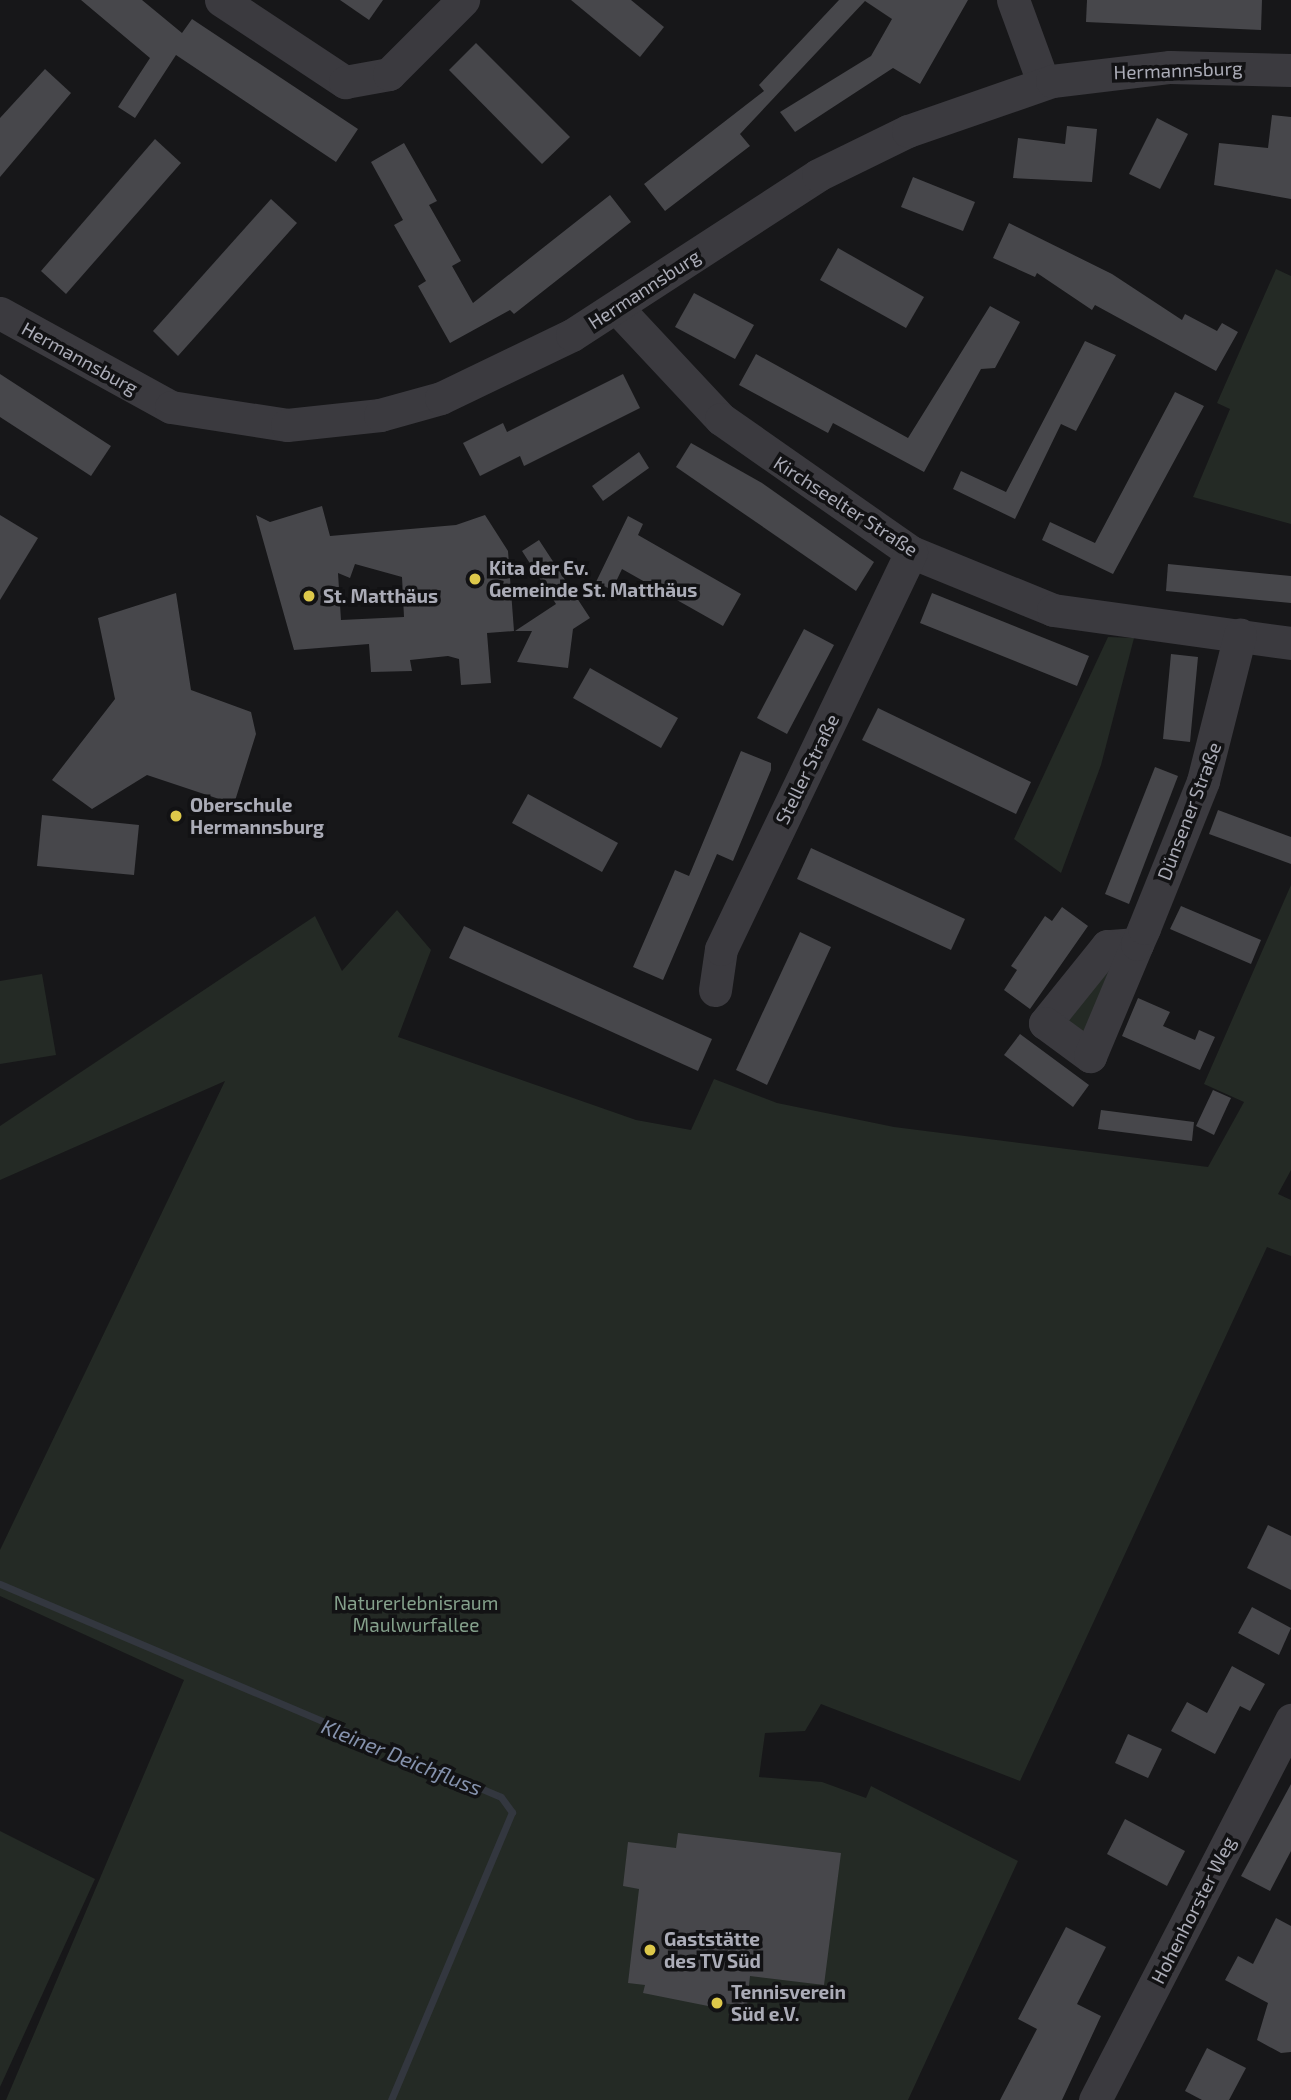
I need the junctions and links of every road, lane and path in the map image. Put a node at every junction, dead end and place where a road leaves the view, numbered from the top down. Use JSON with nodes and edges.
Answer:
{"nodes":[{"id":1,"x":221,"y":0,"type":"edge"},
{"id":2,"x":463,"y":0,"type":"edge"},
{"id":3,"x":1013,"y":0,"type":"edge"},
{"id":4,"x":1291,"y":69,"type":"edge"},
{"id":5,"x":1043,"y":82,"type":"junction"},
{"id":6,"x":617,"y":308,"type":"junction"},
{"id":7,"x":0,"y":313,"type":"edge"},
{"id":8,"x":911,"y":552,"type":"junction"},
{"id":9,"x":1240,"y":635,"type":"junction"},
{"id":10,"x":1291,"y":643,"type":"edge"},
{"id":11,"x":1137,"y":944,"type":"dead end"},
{"id":12,"x":715,"y":990,"type":"dead end"},
{"id":13,"x":1291,"y":1720,"type":"edge"},
{"id":14,"x":1095,"y":2100,"type":"edge"}],
"edges":[{"from":1,"to":2,"type":"street"},
{"from":3,"to":5,"type":"street"},
{"from":4,"to":5,"type":"street","name":"Hermannsburg"},
{"from":5,"to":6,"type":"street","name":"Hermannsburg"},
{"from":6,"to":7,"type":"street","name":"Hermannsburg"},
{"from":6,"to":8,"type":"street","name":"Kirchseelter Straße"},
{"from":8,"to":9,"type":"street","name":"Kirchseelter Straße"},
{"from":8,"to":12,"type":"street","name":"Steller Straße"},
{"from":9,"to":10,"type":"street","name":"Kirchseelter Straße"},
{"from":9,"to":11,"type":"street","name":"Dünsener Straße"},
{"from":13,"to":14,"type":"street","name":"Hohenhorster Weg"}]}
